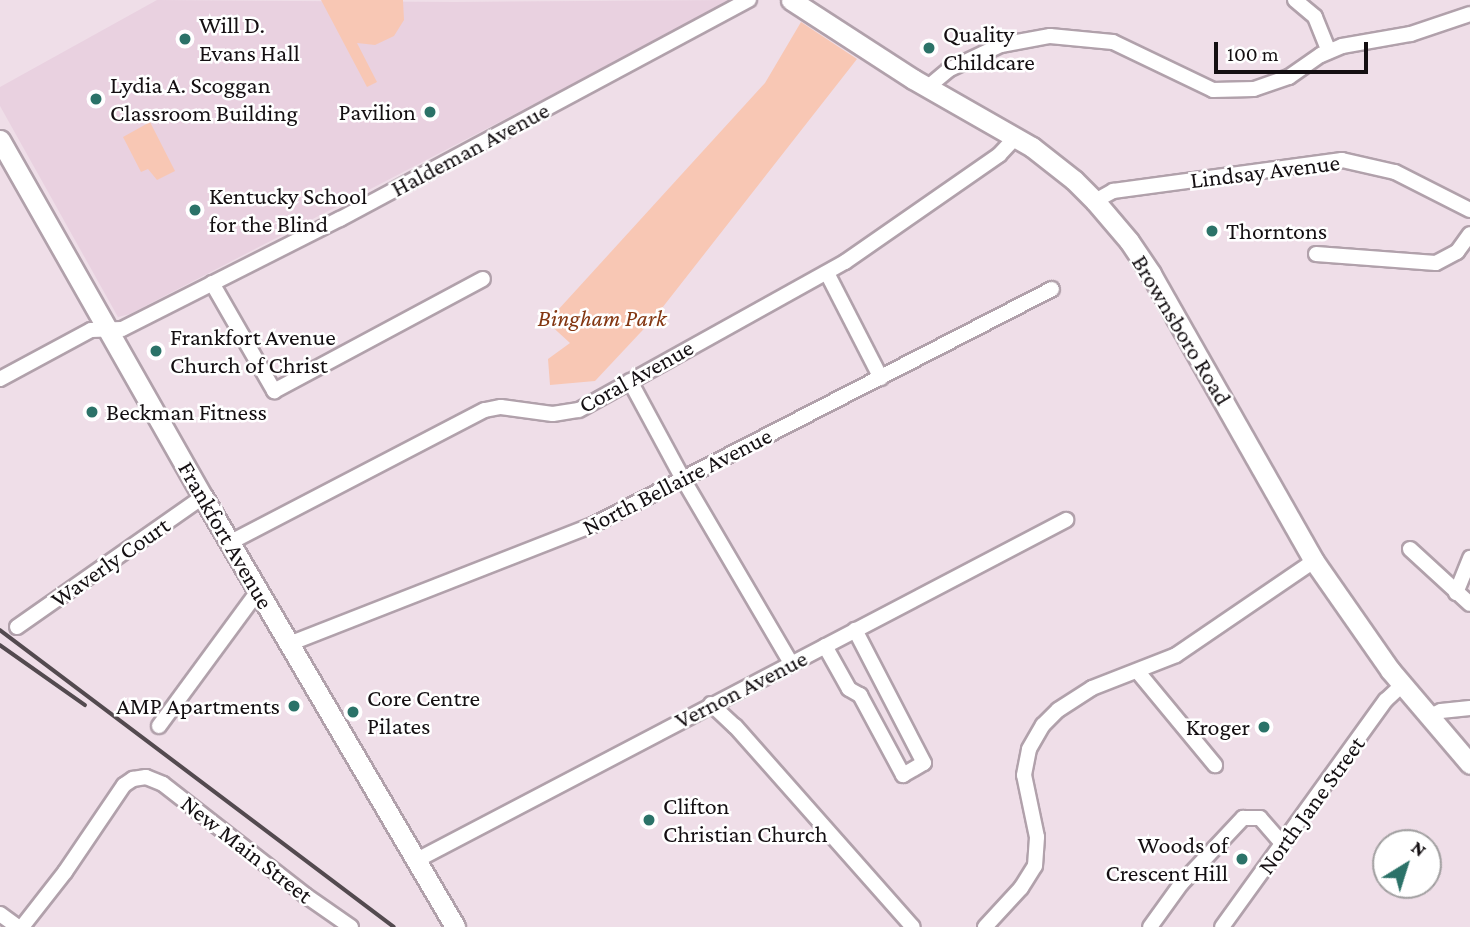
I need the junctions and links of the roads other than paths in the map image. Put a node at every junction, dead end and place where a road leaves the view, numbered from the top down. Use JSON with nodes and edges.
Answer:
{"nodes":[{"id":1,"x":749,"y":0,"type":"edge"},
{"id":2,"x":791,"y":0,"type":"edge"},
{"id":3,"x":1295,"y":0,"type":"edge"},
{"id":4,"x":1470,"y":14,"type":"edge"},
{"id":5,"x":1329,"y":51,"type":"junction"},
{"id":6,"x":928,"y":87,"type":"junction"},
{"id":7,"x":1016,"y":137,"type":"junction"},
{"id":8,"x":0,"y":140,"type":"edge"},
{"id":9,"x":1095,"y":201,"type":"junction"},
{"id":10,"x":1470,"y":210,"type":"edge"},
{"id":11,"x":1470,"y":234,"type":"edge"},
{"id":12,"x":1316,"y":254,"type":"dead end"},
{"id":13,"x":827,"y":273,"type":"junction"},
{"id":14,"x":483,"y":279,"type":"dead end"},
{"id":15,"x":212,"y":283,"type":"junction"},
{"id":16,"x":1052,"y":289,"type":"dead end"},
{"id":17,"x":107,"y":330,"type":"junction"},
{"id":18,"x":881,"y":377,"type":"junction"},
{"id":19,"x":0,"y":379,"type":"edge"},
{"id":20,"x":630,"y":381,"type":"junction"},
{"id":21,"x":683,"y":479,"type":"junction"},
{"id":22,"x":203,"y":497,"type":"junction"},
{"id":23,"x":1066,"y":520,"type":"dead end"},
{"id":24,"x":229,"y":543,"type":"junction"},
{"id":25,"x":1410,"y":549,"type":"dead end"},
{"id":26,"x":1470,"y":558,"type":"edge"},
{"id":27,"x":1314,"y":561,"type":"junction"},
{"id":28,"x":258,"y":591,"type":"junction"},
{"id":29,"x":1456,"y":593,"type":"junction"},
{"id":30,"x":1470,"y":604,"type":"edge"},
{"id":31,"x":17,"y":627,"type":"dead end"},
{"id":32,"x":855,"y":630,"type":"junction"},
{"id":33,"x":289,"y":644,"type":"junction"},
{"id":34,"x":825,"y":646,"type":"junction"},
{"id":35,"x":791,"y":663,"type":"junction"},
{"id":36,"x":1138,"y":672,"type":"junction"},
{"id":37,"x":1402,"y":685,"type":"junction"},
{"id":38,"x":711,"y":704,"type":"junction"},
{"id":39,"x":1470,"y":708,"type":"edge"},
{"id":40,"x":1428,"y":717,"type":"junction"},
{"id":41,"x":159,"y":726,"type":"dead end"},
{"id":42,"x":1470,"y":764,"type":"edge"},
{"id":43,"x":1215,"y":765,"type":"dead end"},
{"id":44,"x":1283,"y":844,"type":"junction"},
{"id":45,"x":417,"y":860,"type":"junction"},
{"id":46,"x":0,"y":914,"type":"edge"},
{"id":47,"x":20,"y":927,"type":"edge"},
{"id":48,"x":351,"y":927,"type":"edge"},
{"id":49,"x":455,"y":927,"type":"edge"},
{"id":50,"x":914,"y":927,"type":"edge"},
{"id":51,"x":985,"y":927,"type":"edge"},
{"id":52,"x":1150,"y":927,"type":"edge"},
{"id":53,"x":1222,"y":927,"type":"edge"}],
"edges":[{"from":1,"to":15,"type":"street","name":"Haldeman Avenue"},
{"from":2,"to":6,"type":"main road","name":"Brownsboro Road"},
{"from":3,"to":5,"type":"street"},
{"from":4,"to":5,"type":"street"},
{"from":5,"to":6,"type":"street"},
{"from":6,"to":7,"type":"main road","name":"Brownsboro Road"},
{"from":7,"to":9,"type":"main road","name":"Brownsboro Road"},
{"from":7,"to":13,"type":"street","name":"Coral Avenue"},
{"from":8,"to":17,"type":"main road","name":"Frankfort Avenue"},
{"from":9,"to":10,"type":"street","name":"Lindsay Avenue"},
{"from":9,"to":27,"type":"main road","name":"Brownsboro Road"},
{"from":11,"to":12,"type":"street"},
{"from":13,"to":18,"type":"street"},
{"from":13,"to":20,"type":"street","name":"Coral Avenue"},
{"from":14,"to":15,"type":"street"},
{"from":15,"to":17,"type":"street","name":"Haldeman Avenue"},
{"from":16,"to":18,"type":"street","name":"North Bellaire Avenue"},
{"from":17,"to":19,"type":"street","name":"Haldeman Avenue"},
{"from":17,"to":22,"type":"main road","name":"Frankfort Avenue"},
{"from":18,"to":21,"type":"street","name":"North Bellaire Avenue"},
{"from":20,"to":21,"type":"street"},
{"from":20,"to":24,"type":"street","name":"Coral Avenue"},
{"from":21,"to":33,"type":"street","name":"North Bellaire Avenue"},
{"from":21,"to":35,"type":"street"},
{"from":22,"to":24,"type":"main road","name":"Frankfort Avenue"},
{"from":22,"to":31,"type":"street","name":"Waverly Court"},
{"from":23,"to":32,"type":"street","name":"Vernon Avenue"},
{"from":24,"to":28,"type":"main road","name":"Frankfort Avenue"},
{"from":25,"to":29,"type":"street"},
{"from":26,"to":29,"type":"street"},
{"from":27,"to":36,"type":"street"},
{"from":27,"to":37,"type":"main road","name":"Brownsboro Road"},
{"from":28,"to":33,"type":"main road","name":"Frankfort Avenue"},
{"from":28,"to":41,"type":"street"},
{"from":29,"to":30,"type":"street"},
{"from":32,"to":34,"type":"street","name":"Vernon Avenue"},
{"from":32,"to":34,"type":"street"},
{"from":33,"to":45,"type":"main road","name":"Frankfort Avenue"},
{"from":34,"to":35,"type":"street","name":"Vernon Avenue"},
{"from":35,"to":38,"type":"street","name":"Vernon Avenue"},
{"from":36,"to":43,"type":"street"},
{"from":36,"to":51,"type":"street"},
{"from":37,"to":40,"type":"main road","name":"Brownsboro Road"},
{"from":37,"to":44,"type":"street","name":"North Jane Street"},
{"from":38,"to":45,"type":"street","name":"Vernon Avenue"},
{"from":38,"to":50,"type":"street"},
{"from":39,"to":40,"type":"street"},
{"from":40,"to":42,"type":"main road","name":"Brownsboro Road"},
{"from":44,"to":52,"type":"street"},
{"from":44,"to":53,"type":"street","name":"North Jane Street"},
{"from":45,"to":49,"type":"main road","name":"Frankfort Avenue"},
{"from":46,"to":47,"type":"street"},
{"from":47,"to":48,"type":"street","name":"New Main Street"}]}
